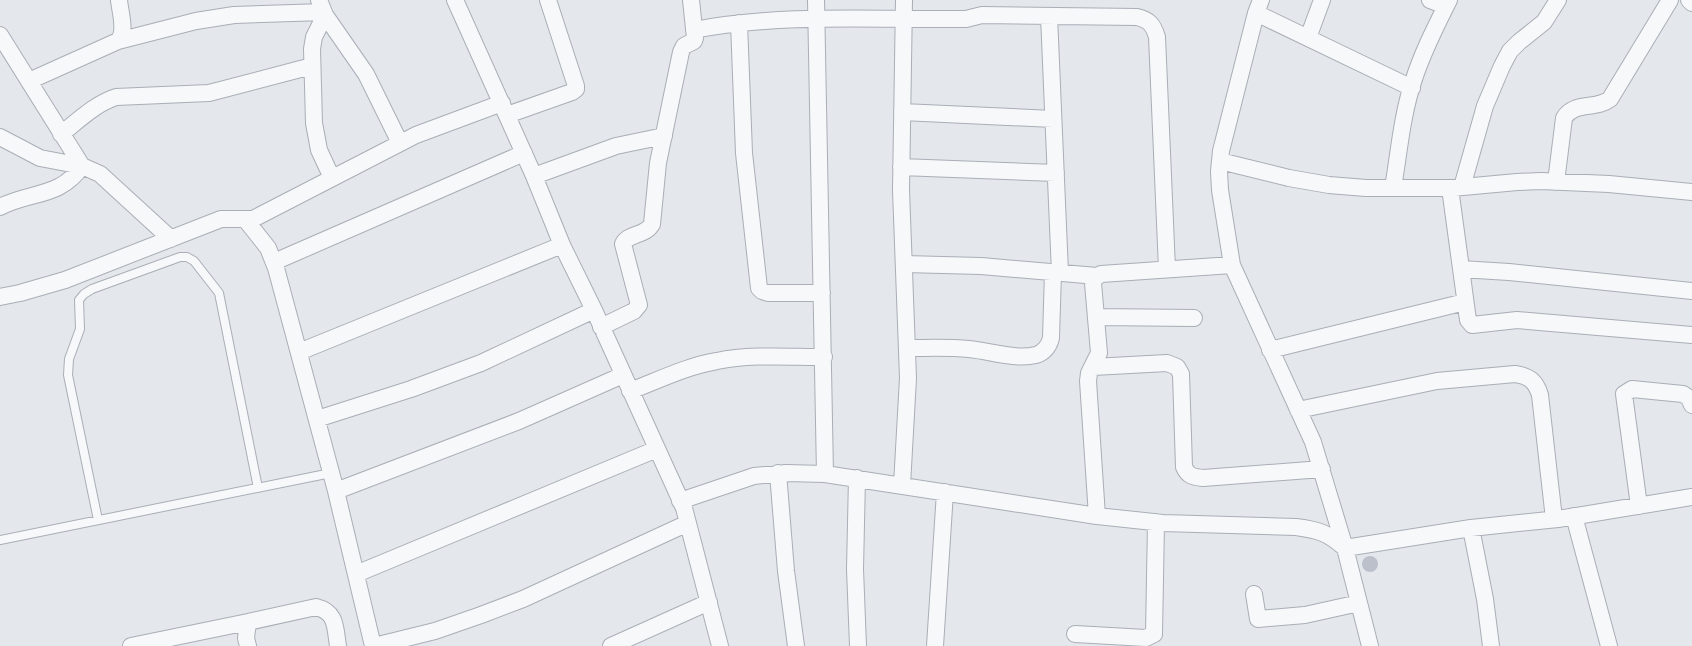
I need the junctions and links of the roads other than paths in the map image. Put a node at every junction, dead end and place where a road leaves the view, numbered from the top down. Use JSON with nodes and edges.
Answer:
{"nodes":[{"id":1,"x":118,"y":0,"type":"edge"},
{"id":2,"x":455,"y":0,"type":"edge"},
{"id":3,"x":548,"y":0,"type":"edge"},
{"id":4,"x":691,"y":0,"type":"edge"},
{"id":5,"x":816,"y":0,"type":"edge"},
{"id":6,"x":904,"y":0,"type":"edge"},
{"id":7,"x":1322,"y":0,"type":"edge"},
{"id":8,"x":1430,"y":0,"type":"edge"},
{"id":9,"x":1558,"y":0,"type":"edge"},
{"id":10,"x":1670,"y":0,"type":"edge"},
{"id":11,"x":1689,"y":0,"type":"edge"},
{"id":12,"x":1692,"y":2,"type":"edge"},
{"id":13,"x":1447,"y":3,"type":"edge"},
{"id":14,"x":1258,"y":6,"type":"edge"},
{"id":15,"x":322,"y":9,"type":"edge"},
{"id":16,"x":1049,"y":16,"type":"junction"},
{"id":17,"x":816,"y":18,"type":"junction"},
{"id":18,"x":904,"y":20,"type":"junction"},
{"id":19,"x":739,"y":23,"type":"junction"},
{"id":20,"x":694,"y":30,"type":"junction"},
{"id":21,"x":1308,"y":38,"type":"junction"},
{"id":22,"x":1,"y":40,"type":"edge"},
{"id":23,"x":118,"y":42,"type":"junction"},
{"id":24,"x":312,"y":66,"type":"junction"},
{"id":25,"x":29,"y":81,"type":"junction"},
{"id":26,"x":1412,"y":88,"type":"junction"},
{"id":27,"x":505,"y":109,"type":"junction"},
{"id":28,"x":902,"y":112,"type":"junction"},
{"id":29,"x":1053,"y":119,"type":"junction"},
{"id":30,"x":61,"y":134,"type":"junction"},
{"id":31,"x":0,"y":136,"type":"edge"},
{"id":32,"x":664,"y":136,"type":"junction"},
{"id":33,"x":400,"y":143,"type":"junction"},
{"id":34,"x":524,"y":153,"type":"junction"},
{"id":35,"x":1220,"y":161,"type":"junction"},
{"id":36,"x":82,"y":166,"type":"junction"},
{"id":37,"x":901,"y":167,"type":"junction"},
{"id":38,"x":1056,"y":173,"type":"junction"},
{"id":39,"x":534,"y":176,"type":"junction"},
{"id":40,"x":332,"y":178,"type":"junction"},
{"id":41,"x":1556,"y":182,"type":"junction"},
{"id":42,"x":1393,"y":188,"type":"junction"},
{"id":43,"x":1456,"y":188,"type":"junction"},
{"id":44,"x":1692,"y":192,"type":"edge"},
{"id":45,"x":0,"y":207,"type":"edge"},
{"id":46,"x":245,"y":219,"type":"junction"},
{"id":47,"x":171,"y":239,"type":"junction"},
{"id":48,"x":562,"y":245,"type":"junction"},
{"id":49,"x":274,"y":262,"type":"junction"},
{"id":50,"x":904,"y":264,"type":"junction"},
{"id":51,"x":1232,"y":265,"type":"junction"},
{"id":52,"x":1167,"y":269,"type":"junction"},
{"id":53,"x":1461,"y":269,"type":"junction"},
{"id":54,"x":1057,"y":273,"type":"junction"},
{"id":55,"x":1097,"y":276,"type":"junction"},
{"id":56,"x":1692,"y":291,"type":"edge"},
{"id":57,"x":822,"y":293,"type":"junction"},
{"id":58,"x":0,"y":297,"type":"edge"},
{"id":59,"x":1465,"y":302,"type":"junction"},
{"id":60,"x":594,"y":310,"type":"junction"},
{"id":61,"x":1096,"y":317,"type":"junction"},
{"id":62,"x":1194,"y":318,"type":"dead end"},
{"id":63,"x":601,"y":327,"type":"junction"},
{"id":64,"x":1692,"y":335,"type":"edge"},
{"id":65,"x":908,"y":348,"type":"junction"},
{"id":66,"x":1270,"y":350,"type":"junction"},
{"id":67,"x":299,"y":352,"type":"junction"},
{"id":68,"x":824,"y":357,"type":"junction"},
{"id":69,"x":1093,"y":367,"type":"junction"},
{"id":70,"x":623,"y":375,"type":"junction"},
{"id":71,"x":630,"y":391,"type":"junction"},
{"id":72,"x":1692,"y":405,"type":"edge"},
{"id":73,"x":1298,"y":410,"type":"junction"},
{"id":74,"x":317,"y":419,"type":"junction"},
{"id":75,"x":657,"y":449,"type":"junction"},
{"id":76,"x":1322,"y":470,"type":"junction"},
{"id":77,"x":331,"y":473,"type":"junction"},
{"id":78,"x":778,"y":473,"type":"junction"},
{"id":79,"x":825,"y":474,"type":"junction"},
{"id":80,"x":857,"y":478,"type":"junction"},
{"id":81,"x":902,"y":485,"type":"junction"},
{"id":82,"x":258,"y":488,"type":"junction"},
{"id":83,"x":336,"y":491,"type":"junction"},
{"id":84,"x":945,"y":492,"type":"junction"},
{"id":85,"x":1692,"y":497,"type":"edge"},
{"id":86,"x":680,"y":501,"type":"junction"},
{"id":87,"x":1639,"y":506,"type":"junction"},
{"id":88,"x":1097,"y":516,"type":"junction"},
{"id":89,"x":1574,"y":516,"type":"junction"},
{"id":90,"x":1554,"y":519,"type":"junction"},
{"id":91,"x":98,"y":520,"type":"junction"},
{"id":92,"x":1156,"y":522,"type":"junction"},
{"id":93,"x":688,"y":523,"type":"junction"},
{"id":94,"x":1471,"y":528,"type":"junction"},
{"id":95,"x":0,"y":540,"type":"edge"},
{"id":96,"x":1345,"y":548,"type":"junction"},
{"id":97,"x":356,"y":574,"type":"junction"},
{"id":98,"x":1254,"y":594,"type":"dead end"},
{"id":99,"x":709,"y":602,"type":"junction"},
{"id":100,"x":1359,"y":603,"type":"junction"},
{"id":101,"x":248,"y":622,"type":"junction"},
{"id":102,"x":1075,"y":634,"type":"dead end"},
{"id":103,"x":131,"y":646,"type":"edge"},
{"id":104,"x":248,"y":646,"type":"edge"},
{"id":105,"x":338,"y":646,"type":"edge"},
{"id":106,"x":374,"y":646,"type":"edge"},
{"id":107,"x":611,"y":646,"type":"edge"},
{"id":108,"x":720,"y":646,"type":"edge"},
{"id":109,"x":796,"y":646,"type":"edge"},
{"id":110,"x":858,"y":646,"type":"edge"},
{"id":111,"x":935,"y":646,"type":"edge"},
{"id":112,"x":1370,"y":646,"type":"edge"},
{"id":113,"x":1491,"y":646,"type":"edge"},
{"id":114,"x":1609,"y":646,"type":"edge"}],
"edges":[{"from":1,"to":23,"type":"street"},
{"from":2,"to":27,"type":"street"},
{"from":3,"to":27,"type":"street"},
{"from":4,"to":20,"type":"street"},
{"from":5,"to":17,"type":"street"},
{"from":6,"to":18,"type":"street"},
{"from":7,"to":21,"type":"street"},
{"from":8,"to":13,"type":"street"},
{"from":9,"to":43,"type":"street"},
{"from":10,"to":41,"type":"street"},
{"from":11,"to":12,"type":"street"},
{"from":13,"to":26,"type":"street"},
{"from":14,"to":21,"type":"street"},
{"from":14,"to":35,"type":"street"},
{"from":15,"to":23,"type":"street"},
{"from":15,"to":24,"type":"street"},
{"from":15,"to":33,"type":"street"},
{"from":16,"to":18,"type":"street"},
{"from":16,"to":29,"type":"street"},
{"from":16,"to":52,"type":"street"},
{"from":17,"to":18,"type":"street"},
{"from":17,"to":19,"type":"street"},
{"from":17,"to":57,"type":"street"},
{"from":18,"to":28,"type":"street"},
{"from":19,"to":20,"type":"street"},
{"from":19,"to":57,"type":"street"},
{"from":20,"to":32,"type":"street"},
{"from":21,"to":26,"type":"street"},
{"from":22,"to":25,"type":"street"},
{"from":23,"to":25,"type":"street"},
{"from":24,"to":30,"type":"street"},
{"from":24,"to":40,"type":"street"},
{"from":25,"to":30,"type":"street"},
{"from":26,"to":42,"type":"street"},
{"from":27,"to":33,"type":"street"},
{"from":27,"to":34,"type":"street"},
{"from":28,"to":29,"type":"street"},
{"from":28,"to":37,"type":"street"},
{"from":29,"to":38,"type":"street"},
{"from":30,"to":36,"type":"street"},
{"from":31,"to":36,"type":"street"},
{"from":32,"to":39,"type":"street"},
{"from":32,"to":63,"type":"street"},
{"from":33,"to":40,"type":"street"},
{"from":34,"to":39,"type":"street"},
{"from":34,"to":49,"type":"street"},
{"from":35,"to":42,"type":"street"},
{"from":35,"to":51,"type":"street"},
{"from":36,"to":45,"type":"street"},
{"from":36,"to":47,"type":"street"},
{"from":37,"to":38,"type":"street"},
{"from":37,"to":50,"type":"street"},
{"from":38,"to":54,"type":"street"},
{"from":39,"to":48,"type":"street"},
{"from":40,"to":46,"type":"street"},
{"from":41,"to":43,"type":"street"},
{"from":41,"to":44,"type":"street"},
{"from":42,"to":43,"type":"street"},
{"from":43,"to":53,"type":"street"},
{"from":46,"to":47,"type":"street"},
{"from":46,"to":49,"type":"street"},
{"from":47,"to":58,"type":"street"},
{"from":48,"to":60,"type":"street"},
{"from":48,"to":67,"type":"street"},
{"from":49,"to":67,"type":"street"},
{"from":50,"to":54,"type":"street"},
{"from":50,"to":65,"type":"street"},
{"from":51,"to":52,"type":"street"},
{"from":51,"to":66,"type":"street"},
{"from":52,"to":55,"type":"street"},
{"from":53,"to":56,"type":"street"},
{"from":53,"to":59,"type":"street"},
{"from":54,"to":55,"type":"street"},
{"from":54,"to":65,"type":"street"},
{"from":55,"to":61,"type":"street"},
{"from":57,"to":68,"type":"street"},
{"from":59,"to":64,"type":"street"},
{"from":59,"to":66,"type":"street"},
{"from":60,"to":63,"type":"street"},
{"from":60,"to":74,"type":"street"},
{"from":61,"to":62,"type":"street"},
{"from":61,"to":69,"type":"street"},
{"from":63,"to":70,"type":"street"},
{"from":65,"to":81,"type":"street"},
{"from":66,"to":73,"type":"street"},
{"from":67,"to":74,"type":"street"},
{"from":68,"to":71,"type":"street"},
{"from":68,"to":79,"type":"street"},
{"from":69,"to":76,"type":"street"},
{"from":69,"to":88,"type":"street"},
{"from":70,"to":71,"type":"street"},
{"from":70,"to":83,"type":"street"},
{"from":71,"to":75,"type":"street"},
{"from":72,"to":87,"type":"street"},
{"from":73,"to":76,"type":"street"},
{"from":73,"to":90,"type":"street"},
{"from":74,"to":77,"type":"street"},
{"from":75,"to":86,"type":"street"},
{"from":75,"to":97,"type":"street"},
{"from":76,"to":96,"type":"street"},
{"from":77,"to":82,"type":"lane"},
{"from":77,"to":83,"type":"street"},
{"from":78,"to":79,"type":"street"},
{"from":78,"to":86,"type":"street"},
{"from":78,"to":109,"type":"street"},
{"from":79,"to":80,"type":"street"},
{"from":80,"to":81,"type":"street"},
{"from":80,"to":110,"type":"street"},
{"from":81,"to":84,"type":"street"},
{"from":82,"to":91,"type":"lane"},
{"from":82,"to":91,"type":"lane"},
{"from":83,"to":97,"type":"street"},
{"from":84,"to":88,"type":"street"},
{"from":84,"to":111,"type":"street"},
{"from":85,"to":87,"type":"street"},
{"from":86,"to":93,"type":"street"},
{"from":87,"to":89,"type":"street"},
{"from":88,"to":92,"type":"street"},
{"from":89,"to":90,"type":"street"},
{"from":89,"to":114,"type":"street"},
{"from":90,"to":94,"type":"street"},
{"from":91,"to":95,"type":"lane"},
{"from":92,"to":96,"type":"street"},
{"from":92,"to":102,"type":"street"},
{"from":93,"to":99,"type":"street"},
{"from":93,"to":106,"type":"street"},
{"from":94,"to":96,"type":"street"},
{"from":94,"to":113,"type":"street"},
{"from":96,"to":100,"type":"street"},
{"from":97,"to":106,"type":"street"},
{"from":98,"to":100,"type":"street"},
{"from":99,"to":107,"type":"street"},
{"from":99,"to":108,"type":"street"},
{"from":100,"to":112,"type":"street"},
{"from":101,"to":103,"type":"street"},
{"from":101,"to":104,"type":"street"},
{"from":101,"to":105,"type":"street"}]}
